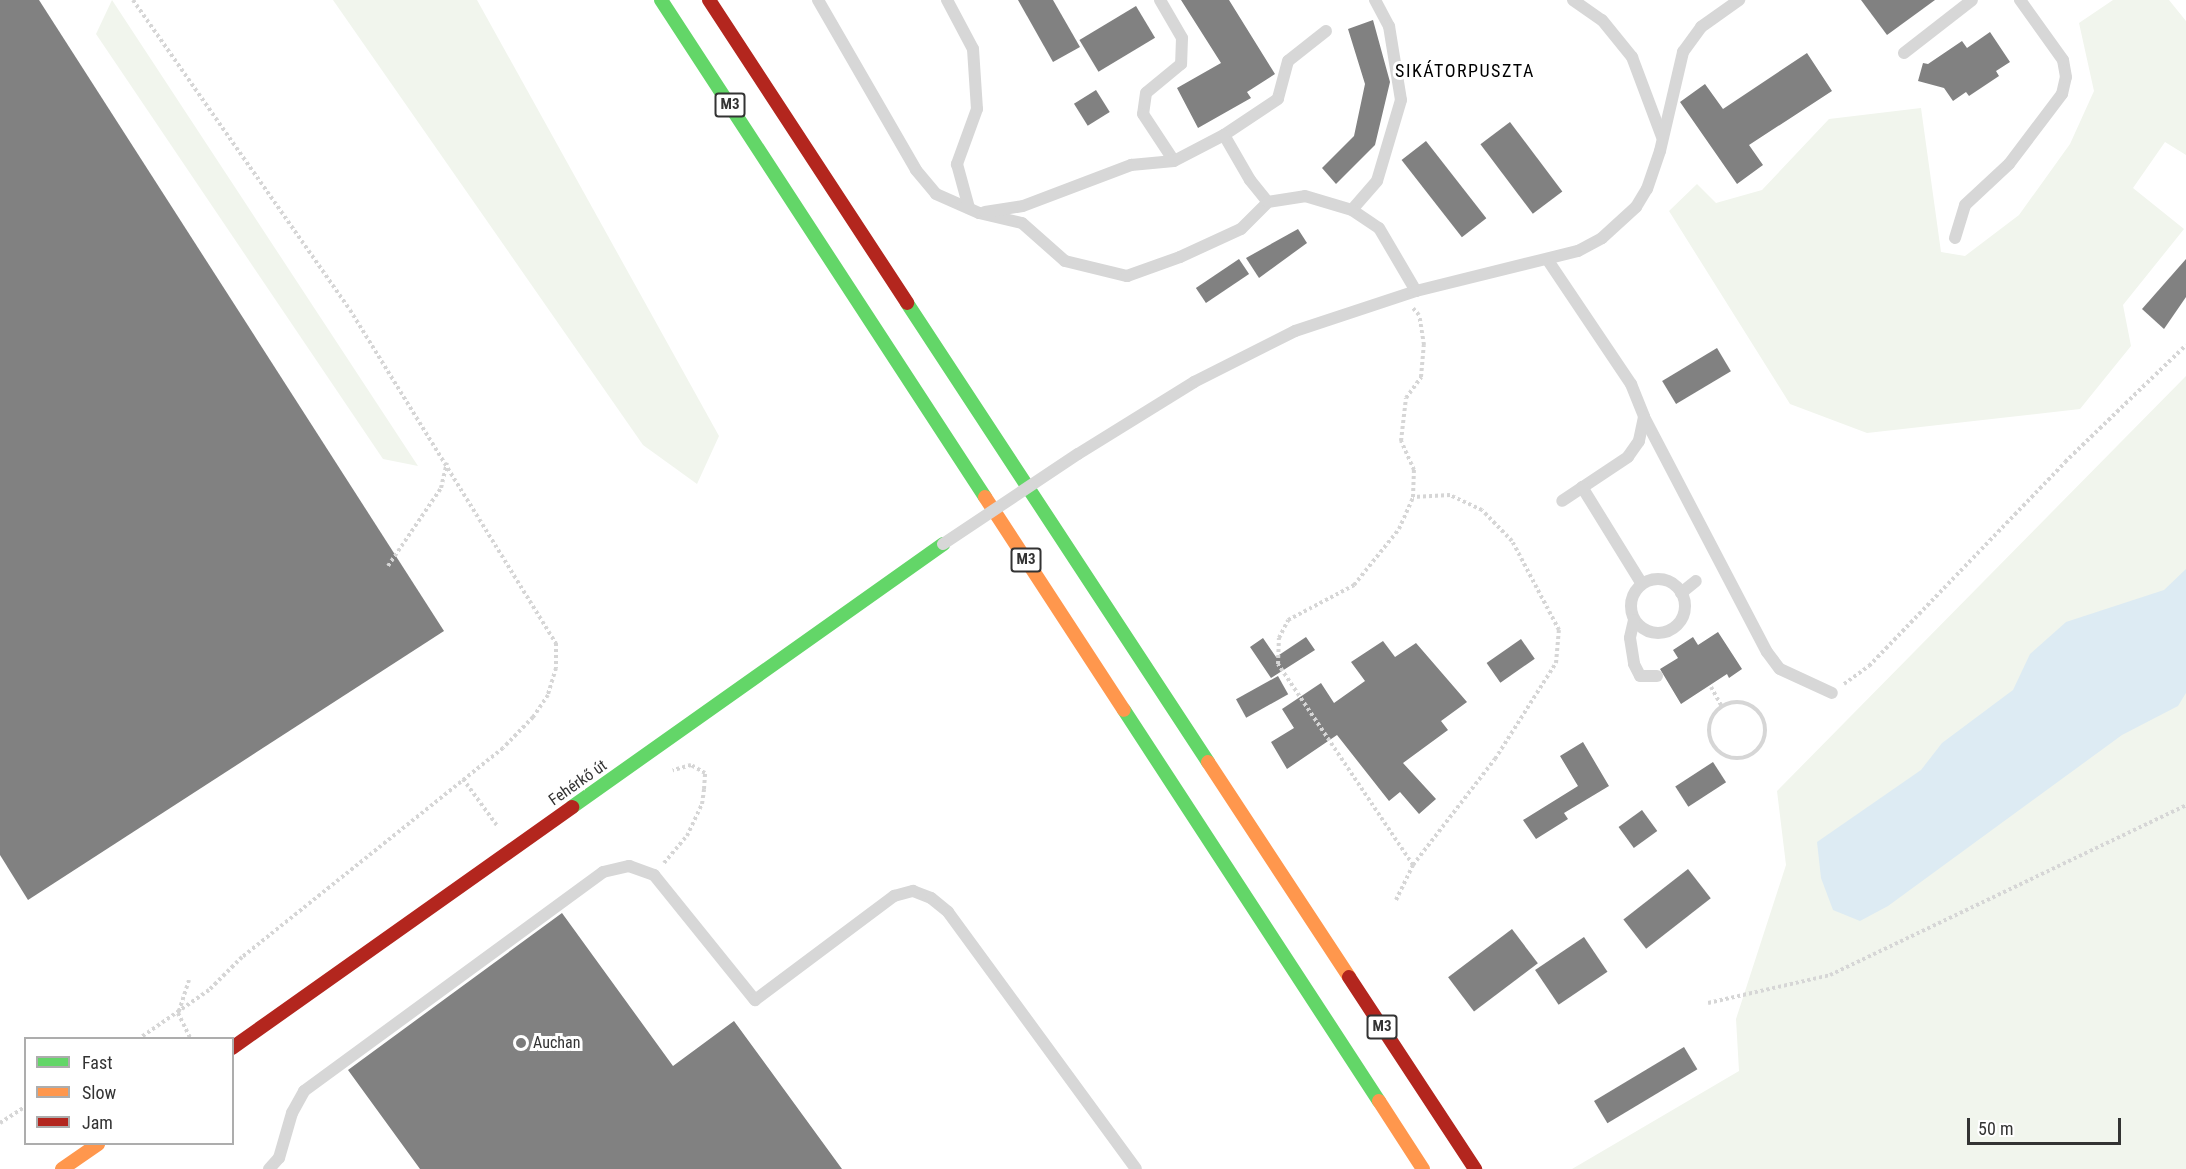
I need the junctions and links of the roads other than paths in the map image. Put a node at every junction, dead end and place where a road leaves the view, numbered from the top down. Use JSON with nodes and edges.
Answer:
{"nodes":[{"id":1,"x":661,"y":0,"type":"edge"},
{"id":2,"x":709,"y":0,"type":"edge"},
{"id":3,"x":818,"y":0,"type":"edge"},
{"id":4,"x":947,"y":0,"type":"edge"},
{"id":5,"x":1160,"y":0,"type":"edge"},
{"id":6,"x":1375,"y":0,"type":"edge"},
{"id":7,"x":1573,"y":0,"type":"edge"},
{"id":8,"x":1739,"y":0,"type":"edge"},
{"id":9,"x":1972,"y":0,"type":"edge"},
{"id":10,"x":2020,"y":0,"type":"edge"},
{"id":11,"x":1326,"y":31,"type":"dead end"},
{"id":12,"x":1904,"y":53,"type":"dead end"},
{"id":13,"x":1224,"y":135,"type":"junction"},
{"id":14,"x":1663,"y":138,"type":"junction"},
{"id":15,"x":1174,"y":161,"type":"junction"},
{"id":16,"x":1268,"y":202,"type":"junction"},
{"id":17,"x":1352,"y":210,"type":"junction"},
{"id":18,"x":974,"y":211,"type":"junction"},
{"id":19,"x":1955,"y":238,"type":"dead end"},
{"id":20,"x":1547,"y":259,"type":"junction"},
{"id":21,"x":1416,"y":291,"type":"junction"},
{"id":22,"x":1644,"y":417,"type":"junction"},
{"id":23,"x":1582,"y":487,"type":"junction"},
{"id":24,"x":1562,"y":501,"type":"dead end"},
{"id":25,"x":943,"y":544,"type":"joint"},
{"id":26,"x":1696,"y":582,"type":"dead end"},
{"id":27,"x":1642,"y":584,"type":"junction"},
{"id":28,"x":1681,"y":593,"type":"junction"},
{"id":29,"x":1634,"y":620,"type":"junction"},
{"id":30,"x":1657,"y":676,"type":"dead end"},
{"id":31,"x":1832,"y":693,"type":"road end"},
{"id":32,"x":234,"y":1047,"type":"edge"},
{"id":33,"x":95,"y":1145,"type":"edge"},
{"id":34,"x":62,"y":1169,"type":"edge"},
{"id":35,"x":269,"y":1169,"type":"edge"},
{"id":36,"x":1136,"y":1169,"type":"edge"},
{"id":37,"x":1423,"y":1169,"type":"edge"},
{"id":38,"x":1475,"y":1169,"type":"edge"}],
"edges":[{"from":1,"to":37,"type":"main road","number":"M3"},
{"from":2,"to":38,"type":"main road","number":"M3"},
{"from":3,"to":18,"type":"lane"},
{"from":4,"to":18,"type":"lane"},
{"from":5,"to":15,"type":"lane"},
{"from":6,"to":17,"type":"lane"},
{"from":7,"to":14,"type":"lane"},
{"from":8,"to":14,"type":"lane"},
{"from":9,"to":12,"type":"lane"},
{"from":10,"to":19,"type":"lane"},
{"from":11,"to":13,"type":"lane"},
{"from":13,"to":15,"type":"lane"},
{"from":13,"to":16,"type":"lane"},
{"from":14,"to":20,"type":"lane"},
{"from":15,"to":18,"type":"lane"},
{"from":16,"to":17,"type":"lane"},
{"from":16,"to":18,"type":"lane"},
{"from":17,"to":21,"type":"lane"},
{"from":20,"to":21,"type":"lane"},
{"from":20,"to":22,"type":"lane"},
{"from":21,"to":25,"type":"lane","bridge":true},
{"from":22,"to":23,"type":"lane"},
{"from":22,"to":31,"type":"lane"},
{"from":23,"to":24,"type":"lane"},
{"from":23,"to":27,"type":"lane"},
{"from":25,"to":32,"type":"main road","name":"Fehérkő út"},
{"from":26,"to":28,"type":"lane"},
{"from":27,"to":28,"type":"lane"},
{"from":27,"to":29,"type":"lane"},
{"from":28,"to":29,"type":"lane"},
{"from":29,"to":30,"type":"lane"},
{"from":33,"to":34,"type":"main road"},
{"from":35,"to":36,"type":"lane"}]}
